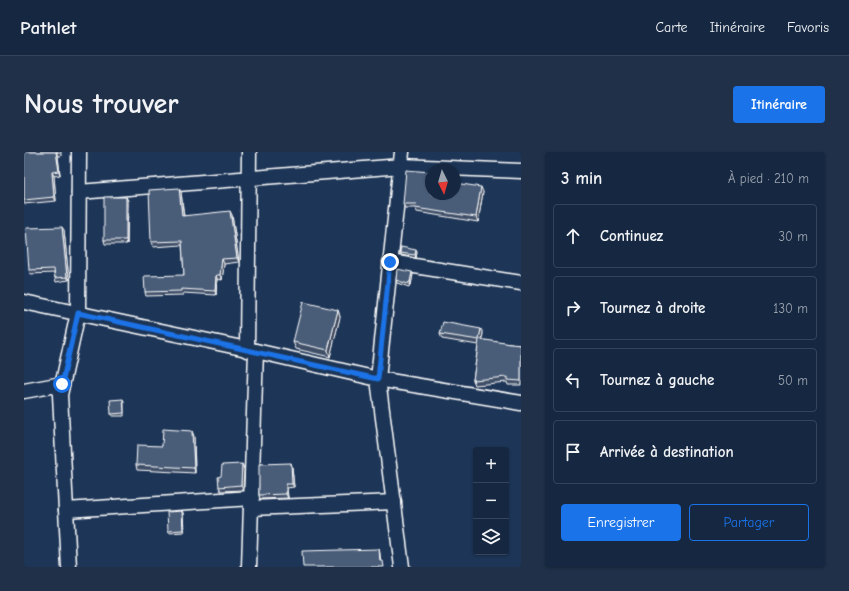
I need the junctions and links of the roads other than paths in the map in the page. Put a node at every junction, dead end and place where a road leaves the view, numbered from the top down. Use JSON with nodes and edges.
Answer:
{"nodes":[{"id":1,"x":79,"y":152,"type":"edge"},
{"id":2,"x":249,"y":152,"type":"edge"},
{"id":3,"x":401,"y":159,"type":"edge"},
{"id":4,"x":521,"y":171,"type":"edge"},
{"id":5,"x":249,"y":178,"type":"junction"},
{"id":6,"x":79,"y":192,"type":"junction"},
{"id":7,"x":390,"y":262,"type":"junction"},
{"id":8,"x":521,"y":283,"type":"edge"},
{"id":9,"x":24,"y":302,"type":"edge"},
{"id":10,"x":78,"y":313,"type":"junction"},
{"id":11,"x":252,"y":350,"type":"junction"},
{"id":12,"x":378,"y":379,"type":"junction"},
{"id":13,"x":62,"y":384,"type":"junction"},
{"id":14,"x":24,"y":391,"type":"edge"},
{"id":15,"x":521,"y":403,"type":"edge"},
{"id":16,"x":394,"y":502,"type":"junction"},
{"id":17,"x":251,"y":503,"type":"junction"},
{"id":18,"x":66,"y":510,"type":"junction"},
{"id":19,"x":69,"y":567,"type":"edge"},
{"id":20,"x":249,"y":567,"type":"edge"},
{"id":21,"x":402,"y":567,"type":"edge"}],
"edges":[{"from":1,"to":6,"type":"street"},
{"from":2,"to":5,"type":"street"},
{"from":3,"to":4,"type":"street"},
{"from":3,"to":5,"type":"street"},
{"from":3,"to":7,"type":"street"},
{"from":5,"to":6,"type":"street"},
{"from":5,"to":11,"type":"street"},
{"from":6,"to":10,"type":"street"},
{"from":7,"to":8,"type":"street"},
{"from":7,"to":12,"type":"street"},
{"from":9,"to":10,"type":"street"},
{"from":10,"to":11,"type":"street"},
{"from":10,"to":13,"type":"street"},
{"from":11,"to":12,"type":"street"},
{"from":11,"to":17,"type":"street"},
{"from":12,"to":15,"type":"street"},
{"from":12,"to":16,"type":"street"},
{"from":13,"to":14,"type":"street"},
{"from":13,"to":18,"type":"street"},
{"from":16,"to":17,"type":"street"},
{"from":16,"to":21,"type":"street"},
{"from":17,"to":18,"type":"street"},
{"from":17,"to":20,"type":"street"},
{"from":18,"to":19,"type":"street"}]}
